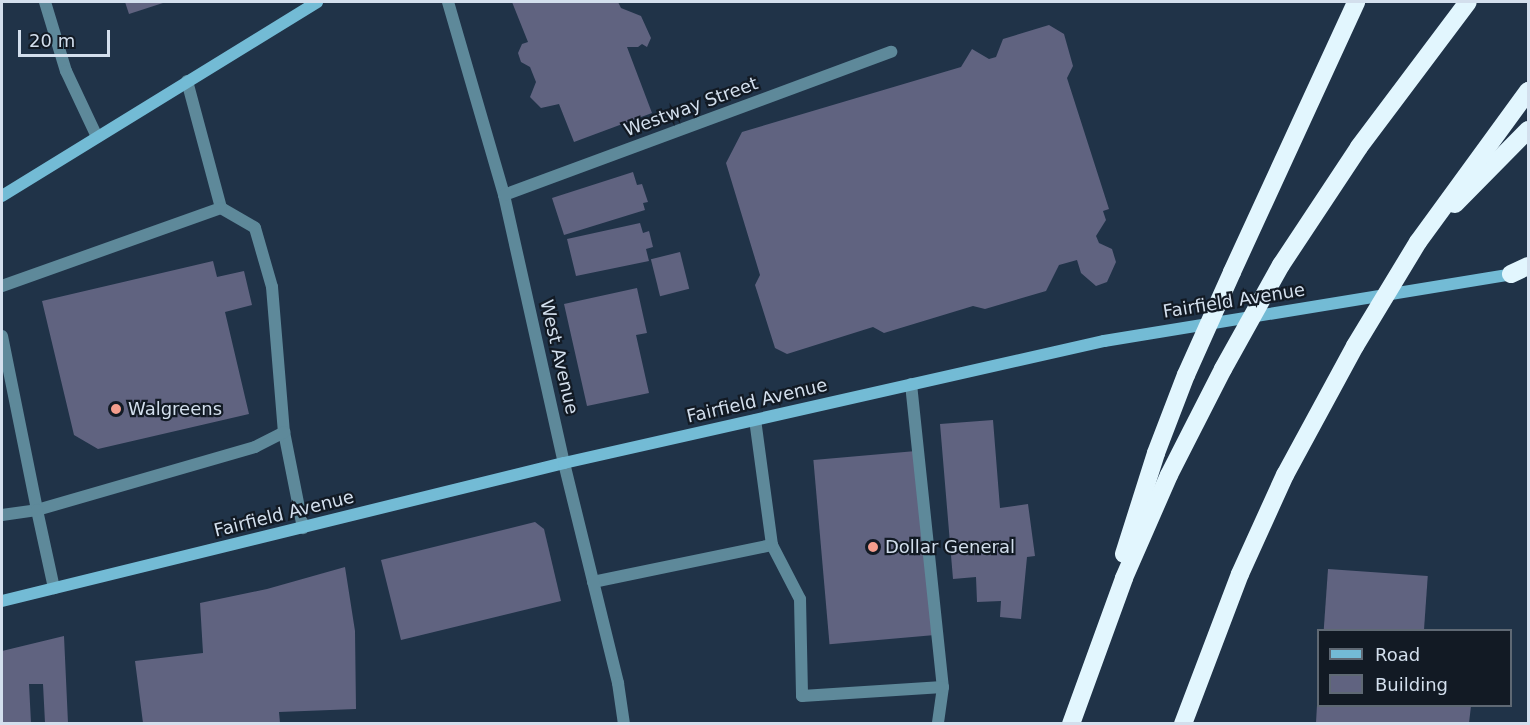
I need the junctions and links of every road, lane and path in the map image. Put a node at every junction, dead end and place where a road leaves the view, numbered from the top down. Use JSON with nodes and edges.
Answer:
{"nodes":[{"id":1,"x":45,"y":2,"type":"edge"},
{"id":2,"x":316,"y":2,"type":"edge"},
{"id":3,"x":448,"y":2,"type":"edge"},
{"id":4,"x":1356,"y":2,"type":"edge"},
{"id":5,"x":1468,"y":2,"type":"edge"},
{"id":6,"x":891,"y":52,"type":"dead end"},
{"id":7,"x":187,"y":81,"type":"junction"},
{"id":8,"x":1528,"y":91,"type":"edge"},
{"id":9,"x":1528,"y":130,"type":"edge"},
{"id":10,"x":97,"y":136,"type":"junction"},
{"id":11,"x":504,"y":195,"type":"junction"},
{"id":12,"x":2,"y":196,"type":"edge"},
{"id":13,"x":221,"y":208,"type":"junction"},
{"id":14,"x":1418,"y":242,"type":"junction"},
{"id":15,"x":1528,"y":266,"type":"edge"},
{"id":16,"x":1520,"y":273,"type":"edge"},
{"id":17,"x":2,"y":286,"type":"edge"},
{"id":18,"x":2,"y":336,"type":"edge"},
{"id":19,"x":911,"y":384,"type":"junction"},
{"id":20,"x":755,"y":420,"type":"junction"},
{"id":21,"x":284,"y":432,"type":"junction"},
{"id":22,"x":564,"y":463,"type":"junction"},
{"id":23,"x":37,"y":510,"type":"junction"},
{"id":24,"x":2,"y":516,"type":"edge"},
{"id":25,"x":303,"y":528,"type":"junction"},
{"id":26,"x":772,"y":545,"type":"junction"},
{"id":27,"x":593,"y":582,"type":"junction"},
{"id":28,"x":54,"y":588,"type":"junction"},
{"id":29,"x":2,"y":601,"type":"edge"},
{"id":30,"x":1104,"y":630,"type":"junction"},
{"id":31,"x":943,"y":687,"type":"junction"},
{"id":32,"x":624,"y":723,"type":"edge"},
{"id":33,"x":938,"y":723,"type":"edge"},
{"id":34,"x":1071,"y":723,"type":"edge"},
{"id":35,"x":1183,"y":723,"type":"edge"}],
"edges":[{"from":1,"to":10,"type":"street"},
{"from":2,"to":7,"type":"main road"},
{"from":3,"to":11,"type":"street","name":"West Avenue"},
{"from":4,"to":30,"type":"highway","bridge":true},
{"from":5,"to":30,"type":"highway","bridge":true},
{"from":6,"to":11,"type":"street","name":"Westway Street"},
{"from":7,"to":10,"type":"main road"},
{"from":7,"to":13,"type":"street"},
{"from":8,"to":14,"type":"highway"},
{"from":9,"to":14,"type":"highway"},
{"from":10,"to":12,"type":"main road"},
{"from":11,"to":22,"type":"street","name":"West Avenue"},
{"from":13,"to":17,"type":"street"},
{"from":13,"to":21,"type":"street"},
{"from":14,"to":35,"type":"highway","bridge":true},
{"from":15,"to":16,"type":"highway"},
{"from":16,"to":19,"type":"main road","name":"Fairfield Avenue"},
{"from":18,"to":23,"type":"street"},
{"from":19,"to":20,"type":"main road","name":"Fairfield Avenue"},
{"from":19,"to":31,"type":"street"},
{"from":20,"to":22,"type":"main road","name":"Fairfield Avenue"},
{"from":20,"to":26,"type":"street"},
{"from":21,"to":23,"type":"street"},
{"from":21,"to":25,"type":"street"},
{"from":22,"to":25,"type":"main road","name":"Fairfield Avenue"},
{"from":22,"to":27,"type":"street","name":"West Avenue"},
{"from":23,"to":24,"type":"street"},
{"from":23,"to":28,"type":"street"},
{"from":25,"to":28,"type":"main road","name":"Fairfield Avenue"},
{"from":26,"to":27,"type":"street"},
{"from":26,"to":31,"type":"street"},
{"from":27,"to":32,"type":"street","name":"West Avenue"},
{"from":28,"to":29,"type":"main road","name":"Fairfield Avenue"},
{"from":30,"to":34,"type":"highway"},
{"from":31,"to":33,"type":"street"}]}
